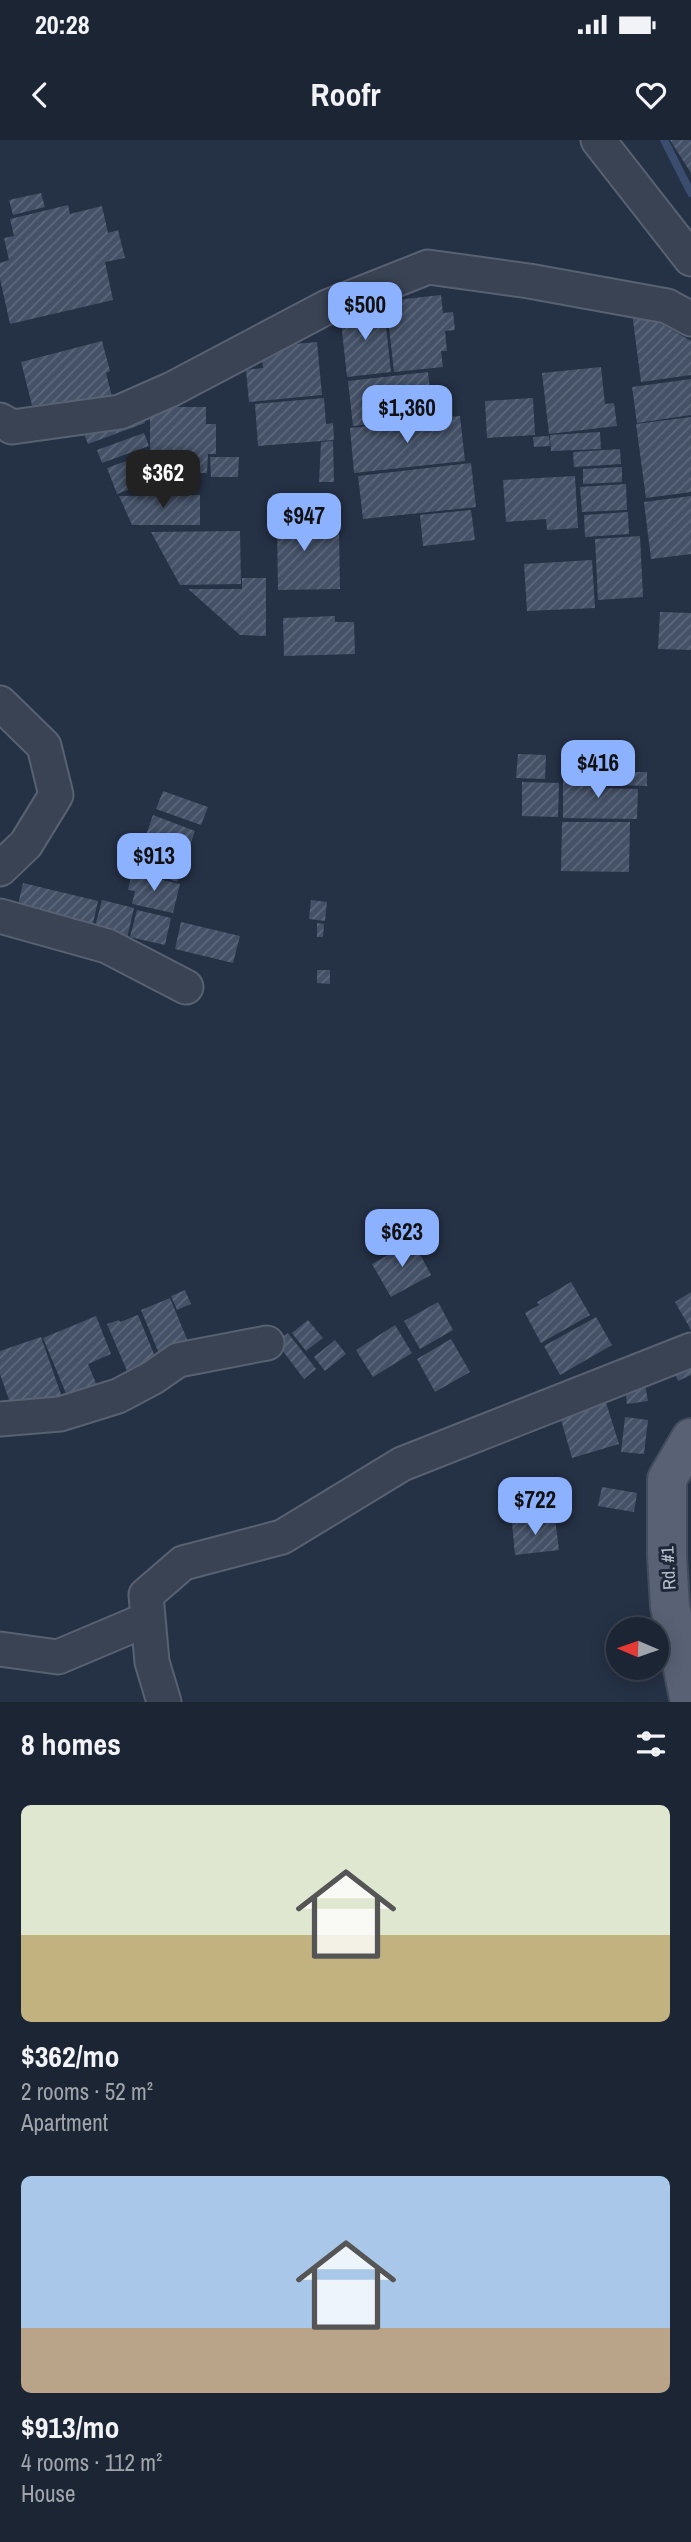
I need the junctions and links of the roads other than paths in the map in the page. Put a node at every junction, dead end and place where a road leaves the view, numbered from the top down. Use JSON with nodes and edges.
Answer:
{"nodes":[{"id":1,"x":598,"y":140,"type":"edge"},
{"id":2,"x":624,"y":140,"type":"edge"},
{"id":3,"x":691,"y":259,"type":"edge"},
{"id":4,"x":691,"y":319,"type":"edge"},
{"id":5,"x":0,"y":420,"type":"edge"},
{"id":6,"x":0,"y":703,"type":"edge"},
{"id":7,"x":0,"y":869,"type":"edge"},
{"id":8,"x":0,"y":916,"type":"edge"},
{"id":9,"x":186,"y":988,"type":"dead end"},
{"id":10,"x":267,"y":1343,"type":"dead end"},
{"id":11,"x":691,"y":1350,"type":"edge"},
{"id":12,"x":0,"y":1419,"type":"edge"},
{"id":13,"x":691,"y":1438,"type":"edge"},
{"id":14,"x":148,"y":1619,"type":"junction"},
{"id":15,"x":0,"y":1649,"type":"edge"},
{"id":16,"x":164,"y":1702,"type":"edge"},
{"id":17,"x":690,"y":1702,"type":"edge"}],
"edges":[{"from":1,"to":2,"type":"street"},
{"from":1,"to":3,"type":"street"},
{"from":4,"to":5,"type":"street"},
{"from":6,"to":7,"type":"street"},
{"from":8,"to":9,"type":"street"},
{"from":10,"to":12,"type":"street"},
{"from":11,"to":14,"type":"street"},
{"from":13,"to":17,"type":"main road","name":"Rd. #1"},
{"from":14,"to":15,"type":"street"},
{"from":14,"to":16,"type":"street"}]}
